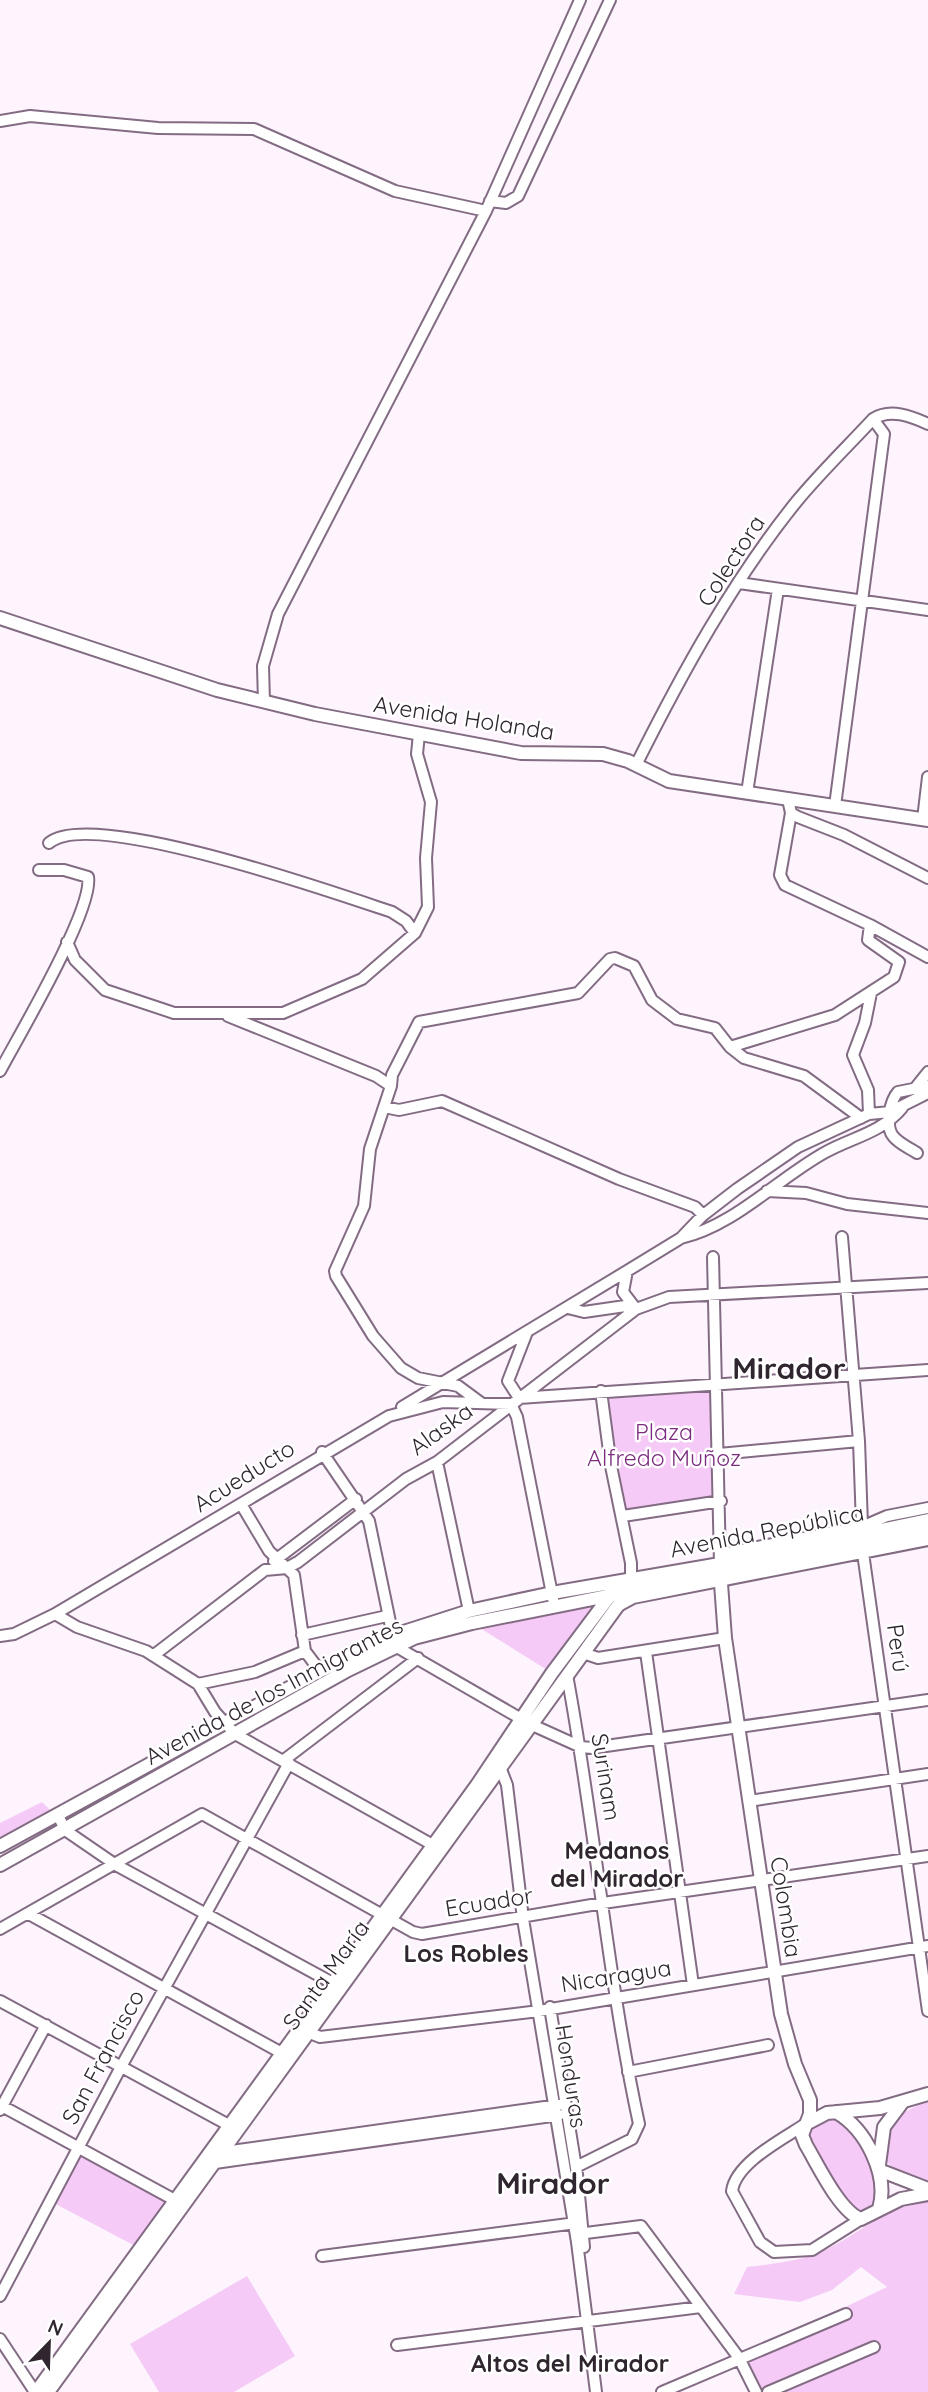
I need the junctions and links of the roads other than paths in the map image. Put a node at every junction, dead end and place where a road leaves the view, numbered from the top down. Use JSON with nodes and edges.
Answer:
{"nodes":[{"id":1,"x":580,"y":0,"type":"edge"},
{"id":2,"x":610,"y":0,"type":"edge"},
{"id":3,"x":0,"y":121,"type":"edge"},
{"id":4,"x":488,"y":206,"type":"junction"},
{"id":5,"x":873,"y":419,"type":"junction"},
{"id":6,"x":928,"y":424,"type":"edge"},
{"id":7,"x":739,"y":583,"type":"junction"},
{"id":8,"x":778,"y":589,"type":"junction"},
{"id":9,"x":863,"y":601,"type":"junction"},
{"id":10,"x":928,"y":610,"type":"edge"},
{"id":11,"x":0,"y":618,"type":"edge"},
{"id":12,"x":264,"y":702,"type":"junction"},
{"id":13,"x":418,"y":734,"type":"junction"},
{"id":14,"x":636,"y":765,"type":"junction"},
{"id":15,"x":928,"y":777,"type":"edge"},
{"id":16,"x":747,"y":793,"type":"junction"},
{"id":17,"x":788,"y":799,"type":"junction"},
{"id":18,"x":835,"y":806,"type":"junction"},
{"id":19,"x":791,"y":813,"type":"junction"},
{"id":20,"x":925,"y":819,"type":"edge"},
{"id":21,"x":49,"y":843,"type":"dead end"},
{"id":22,"x":40,"y":870,"type":"dead end"},
{"id":23,"x":928,"y":878,"type":"edge"},
{"id":24,"x":870,"y":925,"type":"junction"},
{"id":25,"x":415,"y":933,"type":"junction"},
{"id":26,"x":67,"y":942,"type":"junction"},
{"id":27,"x":928,"y":957,"type":"edge"},
{"id":28,"x":870,"y":993,"type":"junction"},
{"id":29,"x":219,"y":1012,"type":"junction"},
{"id":30,"x":730,"y":1047,"type":"junction"},
{"id":31,"x":0,"y":1071,"type":"edge"},
{"id":32,"x":928,"y":1072,"type":"edge"},
{"id":33,"x":391,"y":1086,"type":"junction"},
{"id":34,"x":928,"y":1086,"type":"edge"},
{"id":35,"x":916,"y":1087,"type":"junction"},
{"id":36,"x":928,"y":1093,"type":"edge"},
{"id":37,"x":384,"y":1107,"type":"junction"},
{"id":38,"x":865,"y":1116,"type":"junction"},
{"id":39,"x":890,"y":1117,"type":"junction"},
{"id":40,"x":918,"y":1153,"type":"dead end"},
{"id":41,"x":767,"y":1191,"type":"junction"},
{"id":42,"x":928,"y":1213,"type":"edge"},
{"id":43,"x":704,"y":1215,"type":"junction"},
{"id":44,"x":842,"y":1237,"type":"dead end"},
{"id":45,"x":681,"y":1238,"type":"junction"},
{"id":46,"x":713,"y":1257,"type":"dead end"},
{"id":47,"x":627,"y":1271,"type":"junction"},
{"id":48,"x":928,"y":1283,"type":"edge"},
{"id":49,"x":846,"y":1289,"type":"junction"},
{"id":50,"x":715,"y":1295,"type":"junction"},
{"id":51,"x":634,"y":1307,"type":"junction"},
{"id":52,"x":568,"y":1308,"type":"junction"},
{"id":53,"x":527,"y":1332,"type":"junction"},
{"id":54,"x":928,"y":1370,"type":"edge"},
{"id":55,"x":854,"y":1374,"type":"junction"},
{"id":56,"x":443,"y":1381,"type":"junction"},
{"id":57,"x":718,"y":1385,"type":"junction"},
{"id":58,"x":601,"y":1391,"type":"junction"},
{"id":59,"x":514,"y":1401,"type":"junction"},
{"id":60,"x":481,"y":1403,"type":"junction"},
{"id":61,"x":389,"y":1416,"type":"junction"},
{"id":62,"x":859,"y":1441,"type":"junction"},
{"id":63,"x":322,"y":1452,"type":"junction"},
{"id":64,"x":719,"y":1454,"type":"junction"},
{"id":65,"x":437,"y":1462,"type":"junction"},
{"id":66,"x":356,"y":1499,"type":"junction"},
{"id":67,"x":721,"y":1501,"type":"junction"},
{"id":68,"x":241,"y":1504,"type":"junction"},
{"id":69,"x":928,"y":1508,"type":"edge"},
{"id":70,"x":364,"y":1511,"type":"junction"},
{"id":71,"x":622,"y":1516,"type":"junction"},
{"id":72,"x":928,"y":1520,"type":"edge"},
{"id":73,"x":928,"y":1532,"type":"edge"},
{"id":74,"x":863,"y":1540,"type":"junction"},
{"id":75,"x":928,"y":1540,"type":"edge"},
{"id":76,"x":277,"y":1558,"type":"junction"},
{"id":77,"x":287,"y":1568,"type":"junction"},
{"id":78,"x":721,"y":1569,"type":"junction"},
{"id":79,"x":265,"y":1570,"type":"junction"},
{"id":80,"x":631,"y":1579,"type":"junction"},
{"id":81,"x":614,"y":1583,"type":"junction"},
{"id":82,"x":552,"y":1593,"type":"junction"},
{"id":83,"x":627,"y":1593,"type":"junction"},
{"id":84,"x":609,"y":1597,"type":"junction"},
{"id":85,"x":554,"y":1607,"type":"junction"},
{"id":86,"x":469,"y":1611,"type":"junction"},
{"id":87,"x":613,"y":1611,"type":"junction"},
{"id":88,"x":55,"y":1614,"type":"junction"},
{"id":89,"x":387,"y":1616,"type":"junction"},
{"id":90,"x":302,"y":1635,"type":"junction"},
{"id":91,"x":0,"y":1636,"type":"edge"},
{"id":92,"x":725,"y":1637,"type":"junction"},
{"id":93,"x":393,"y":1641,"type":"junction"},
{"id":94,"x":305,"y":1651,"type":"junction"},
{"id":95,"x":646,"y":1652,"type":"junction"},
{"id":96,"x":583,"y":1653,"type":"junction"},
{"id":97,"x":154,"y":1655,"type":"junction"},
{"id":98,"x":418,"y":1658,"type":"junction"},
{"id":99,"x":320,"y":1671,"type":"junction"},
{"id":100,"x":567,"y":1675,"type":"junction"},
{"id":101,"x":198,"y":1684,"type":"junction"},
{"id":102,"x":928,"y":1700,"type":"edge"},
{"id":103,"x":886,"y":1706,"type":"junction"},
{"id":104,"x":526,"y":1721,"type":"junction"},
{"id":105,"x":224,"y":1723,"type":"junction"},
{"id":106,"x":739,"y":1727,"type":"junction"},
{"id":107,"x":234,"y":1734,"type":"junction"},
{"id":108,"x":660,"y":1739,"type":"junction"},
{"id":109,"x":581,"y":1747,"type":"junction"},
{"id":110,"x":287,"y":1761,"type":"junction"},
{"id":111,"x":500,"y":1767,"type":"junction"},
{"id":112,"x":928,"y":1774,"type":"edge"},
{"id":113,"x":897,"y":1780,"type":"junction"},
{"id":114,"x":749,"y":1801,"type":"junction"},
{"id":115,"x":58,"y":1815,"type":"junction"},
{"id":116,"x":65,"y":1830,"type":"junction"},
{"id":117,"x":246,"y":1840,"type":"junction"},
{"id":118,"x":0,"y":1846,"type":"edge"},
{"id":119,"x":438,"y":1847,"type":"junction"},
{"id":120,"x":928,"y":1856,"type":"edge"},
{"id":121,"x":907,"y":1859,"type":"junction"},
{"id":122,"x":0,"y":1865,"type":"edge"},
{"id":123,"x":116,"y":1865,"type":"junction"},
{"id":124,"x":760,"y":1881,"type":"junction"},
{"id":125,"x":681,"y":1892,"type":"junction"},
{"id":126,"x":603,"y":1903,"type":"junction"},
{"id":127,"x":29,"y":1914,"type":"junction"},
{"id":128,"x":204,"y":1915,"type":"junction"},
{"id":129,"x":388,"y":1917,"type":"junction"},
{"id":130,"x":523,"y":1919,"type":"junction"},
{"id":131,"x":1,"y":1930,"type":"edge"},
{"id":132,"x":923,"y":1947,"type":"edge"},
{"id":133,"x":774,"y":1971,"type":"junction"},
{"id":134,"x":693,"y":1985,"type":"junction"},
{"id":135,"x":338,"y":1986,"type":"junction"},
{"id":136,"x":164,"y":1990,"type":"junction"},
{"id":137,"x":615,"y":1998,"type":"junction"},
{"id":138,"x":0,"y":2001,"type":"edge"},
{"id":139,"x":544,"y":2009,"type":"junction"},
{"id":140,"x":928,"y":2011,"type":"edge"},
{"id":141,"x":46,"y":2025,"type":"junction"},
{"id":142,"x":310,"y":2034,"type":"junction"},
{"id":143,"x":768,"y":2045,"type":"dead end"},
{"id":144,"x":287,"y":2056,"type":"junction"},
{"id":145,"x":122,"y":2064,"type":"junction"},
{"id":146,"x":628,"y":2072,"type":"junction"},
{"id":147,"x":928,"y":2094,"type":"edge"},
{"id":148,"x":902,"y":2103,"type":"junction"},
{"id":149,"x":1,"y":2107,"type":"edge"},
{"id":150,"x":560,"y":2110,"type":"junction"},
{"id":151,"x":836,"y":2112,"type":"junction"},
{"id":152,"x":807,"y":2123,"type":"junction"},
{"id":153,"x":233,"y":2127,"type":"junction"},
{"id":154,"x":79,"y":2148,"type":"junction"},
{"id":155,"x":224,"y":2152,"type":"junction"},
{"id":156,"x":215,"y":2163,"type":"junction"},
{"id":157,"x":576,"y":2168,"type":"junction"},
{"id":158,"x":879,"y":2170,"type":"junction"},
{"id":159,"x":928,"y":2192,"type":"edge"},
{"id":160,"x":179,"y":2203,"type":"junction"},
{"id":161,"x":879,"y":2209,"type":"junction"},
{"id":162,"x":861,"y":2219,"type":"junction"},
{"id":163,"x":578,"y":2228,"type":"junction"},
{"id":164,"x":322,"y":2256,"type":"dead end"},
{"id":165,"x":0,"y":2296,"type":"edge"},
{"id":166,"x":701,"y":2307,"type":"junction"},
{"id":167,"x":846,"y":2314,"type":"dead end"},
{"id":168,"x":589,"y":2321,"type":"junction"},
{"id":169,"x":0,"y":2339,"type":"edge"},
{"id":170,"x":397,"y":2345,"type":"dead end"},
{"id":171,"x":874,"y":2347,"type":"dead end"},
{"id":172,"x":739,"y":2358,"type":"junction"},
{"id":173,"x":36,"y":2392,"type":"edge"},
{"id":174,"x":48,"y":2392,"type":"edge"},
{"id":175,"x":596,"y":2392,"type":"edge"},
{"id":176,"x":603,"y":2392,"type":"edge"},
{"id":177,"x":662,"y":2392,"type":"edge"},
{"id":178,"x":756,"y":2392,"type":"edge"},
{"id":179,"x":768,"y":2392,"type":"edge"}],
"edges":[{"from":1,"to":4,"type":"street"},
{"from":2,"to":4,"type":"street"},
{"from":3,"to":4,"type":"street"},
{"from":4,"to":12,"type":"street"},
{"from":5,"to":6,"type":"street"},
{"from":5,"to":7,"type":"street","name":"Colectora"},
{"from":5,"to":9,"type":"street"},
{"from":7,"to":8,"type":"street"},
{"from":7,"to":14,"type":"street","name":"Colectora"},
{"from":8,"to":9,"type":"street"},
{"from":8,"to":16,"type":"street"},
{"from":9,"to":10,"type":"street"},
{"from":9,"to":18,"type":"street"},
{"from":11,"to":12,"type":"street","name":"Avenida Holanda"},
{"from":12,"to":13,"type":"street","name":"Avenida Holanda"},
{"from":13,"to":14,"type":"street","name":"Avenida Holanda"},
{"from":13,"to":25,"type":"street"},
{"from":14,"to":16,"type":"street","name":"Avenida Holanda"},
{"from":15,"to":20,"type":"street"},
{"from":16,"to":17,"type":"street","name":"Avenida Holanda"},
{"from":17,"to":18,"type":"street","name":"Avenida Holanda"},
{"from":17,"to":19,"type":"street"},
{"from":18,"to":20,"type":"street","name":"Avenida Holanda"},
{"from":19,"to":23,"type":"street"},
{"from":19,"to":24,"type":"street"},
{"from":21,"to":25,"type":"street"},
{"from":22,"to":26,"type":"street"},
{"from":24,"to":27,"type":"street"},
{"from":24,"to":28,"type":"street"},
{"from":25,"to":29,"type":"street"},
{"from":26,"to":29,"type":"street"},
{"from":26,"to":31,"type":"street"},
{"from":28,"to":30,"type":"street"},
{"from":28,"to":38,"type":"street"},
{"from":29,"to":33,"type":"street"},
{"from":30,"to":33,"type":"street"},
{"from":30,"to":38,"type":"street"},
{"from":32,"to":35,"type":"street"},
{"from":33,"to":37,"type":"street"},
{"from":34,"to":35,"type":"street"},
{"from":35,"to":39,"type":"street"},
{"from":36,"to":39,"type":"street"},
{"from":37,"to":43,"type":"street"},
{"from":37,"to":56,"type":"street"},
{"from":38,"to":39,"type":"street"},
{"from":38,"to":43,"type":"street"},
{"from":39,"to":40,"type":"street"},
{"from":39,"to":41,"type":"street"},
{"from":41,"to":42,"type":"street"},
{"from":41,"to":45,"type":"street"},
{"from":43,"to":45,"type":"street"},
{"from":44,"to":49,"type":"street","name":"Perú"},
{"from":45,"to":47,"type":"street"},
{"from":46,"to":50,"type":"street","name":"Colombia"},
{"from":47,"to":51,"type":"street"},
{"from":47,"to":52,"type":"street"},
{"from":48,"to":49,"type":"street"},
{"from":49,"to":50,"type":"street"},
{"from":49,"to":55,"type":"street","name":"Perú"},
{"from":50,"to":51,"type":"street"},
{"from":50,"to":57,"type":"street","name":"Colombia"},
{"from":51,"to":52,"type":"street"},
{"from":51,"to":59,"type":"street","name":"Alaska"},
{"from":52,"to":53,"type":"street"},
{"from":53,"to":56,"type":"street"},
{"from":53,"to":59,"type":"street"},
{"from":54,"to":55,"type":"street","name":"Acueducto"},
{"from":55,"to":57,"type":"street","name":"Acueducto"},
{"from":55,"to":62,"type":"street","name":"Perú"},
{"from":56,"to":60,"type":"street"},
{"from":56,"to":61,"type":"street"},
{"from":57,"to":58,"type":"street","name":"Acueducto"},
{"from":57,"to":64,"type":"street","name":"Colombia"},
{"from":58,"to":59,"type":"street","name":"Acueducto"},
{"from":58,"to":71,"type":"street"},
{"from":59,"to":60,"type":"street","name":"Acueducto"},
{"from":59,"to":65,"type":"street","name":"Alaska"},
{"from":59,"to":82,"type":"street"},
{"from":60,"to":61,"type":"street","name":"Acueducto"},
{"from":61,"to":63,"type":"street","name":"Acueducto"},
{"from":62,"to":64,"type":"street"},
{"from":62,"to":74,"type":"street","name":"Perú"},
{"from":63,"to":66,"type":"street"},
{"from":63,"to":68,"type":"street","name":"Acueducto"},
{"from":64,"to":67,"type":"street","name":"Colombia"},
{"from":65,"to":70,"type":"street","name":"Alaska"},
{"from":65,"to":86,"type":"street"},
{"from":66,"to":70,"type":"street"},
{"from":66,"to":76,"type":"street"},
{"from":67,"to":71,"type":"street"},
{"from":67,"to":78,"type":"street","name":"Colombia"},
{"from":68,"to":76,"type":"street"},
{"from":68,"to":88,"type":"street","name":"Acueducto"},
{"from":69,"to":74,"type":"street"},
{"from":70,"to":77,"type":"street","name":"Alaska"},
{"from":70,"to":89,"type":"street"},
{"from":71,"to":80,"type":"street"},
{"from":72,"to":74,"type":"street","name":"Avenida República"},
{"from":73,"to":74,"type":"street","name":"Avenida República"},
{"from":74,"to":75,"type":"street"},
{"from":74,"to":78,"type":"street","name":"Avenida República"},
{"from":74,"to":78,"type":"street"},
{"from":74,"to":103,"type":"street","name":"Perú"},
{"from":76,"to":77,"type":"street"},
{"from":76,"to":79,"type":"street"},
{"from":77,"to":79,"type":"street"},
{"from":77,"to":90,"type":"street"},
{"from":78,"to":80,"type":"street","name":"Avenida República"},
{"from":78,"to":83,"type":"street","name":"Avenida República"},
{"from":78,"to":87,"type":"street"},
{"from":78,"to":92,"type":"street","name":"Colombia"},
{"from":79,"to":97,"type":"street"},
{"from":80,"to":81,"type":"street","name":"Avenida República"},
{"from":80,"to":83,"type":"street","name":"Santa María"},
{"from":81,"to":82,"type":"street","name":"Avenida de los Inmigrantes"},
{"from":81,"to":84,"type":"street","name":"Santa María"},
{"from":82,"to":85,"type":"street"},
{"from":82,"to":86,"type":"street","name":"Avenida de los Inmigrantes"},
{"from":83,"to":84,"type":"street","name":"Avenida de los Inmigrantes"},
{"from":83,"to":87,"type":"street","name":"Santa María"},
{"from":84,"to":85,"type":"street","name":"Avenida de los Inmigrantes"},
{"from":84,"to":104,"type":"street","name":"Santa María"},
{"from":85,"to":93,"type":"street","name":"Avenida de los Inmigrantes"},
{"from":86,"to":93,"type":"street","name":"Avenida de los Inmigrantes"},
{"from":87,"to":96,"type":"street","name":"Santa María"},
{"from":88,"to":91,"type":"street","name":"Acueducto"},
{"from":88,"to":97,"type":"street"},
{"from":89,"to":90,"type":"street"},
{"from":89,"to":93,"type":"street"},
{"from":90,"to":94,"type":"street"},
{"from":92,"to":95,"type":"street"},
{"from":92,"to":106,"type":"street","name":"Colombia"},
{"from":93,"to":98,"type":"street"},
{"from":93,"to":99,"type":"street","name":"Avenida de los Inmigrantes"},
{"from":93,"to":107,"type":"street","name":"Avenida de los Inmigrantes"},
{"from":94,"to":99,"type":"street"},
{"from":94,"to":101,"type":"street"},
{"from":95,"to":96,"type":"street"},
{"from":95,"to":108,"type":"street"},
{"from":96,"to":100,"type":"street","name":"Santa María"},
{"from":97,"to":101,"type":"street"},
{"from":98,"to":104,"type":"street"},
{"from":98,"to":110,"type":"street"},
{"from":99,"to":105,"type":"street","name":"Avenida de los Inmigrantes"},
{"from":100,"to":104,"type":"street","name":"Santa María"},
{"from":100,"to":109,"type":"street","name":"Surinam"},
{"from":101,"to":105,"type":"street"},
{"from":102,"to":103,"type":"street"},
{"from":103,"to":106,"type":"street"},
{"from":103,"to":113,"type":"street","name":"Perú"},
{"from":104,"to":109,"type":"street"},
{"from":104,"to":111,"type":"street","name":"Santa María"},
{"from":104,"to":119,"type":"street","name":"Santa María"},
{"from":105,"to":107,"type":"street"},
{"from":105,"to":115,"type":"street","name":"Avenida de los Inmigrantes"},
{"from":106,"to":108,"type":"street"},
{"from":106,"to":114,"type":"street","name":"Colombia"},
{"from":107,"to":110,"type":"street"},
{"from":107,"to":116,"type":"street","name":"Avenida de los Inmigrantes"},
{"from":108,"to":109,"type":"street"},
{"from":108,"to":125,"type":"street"},
{"from":109,"to":126,"type":"street","name":"Surinam"},
{"from":110,"to":117,"type":"street","name":"San Francisco"},
{"from":110,"to":119,"type":"street"},
{"from":111,"to":119,"type":"street","name":"Santa María"},
{"from":111,"to":130,"type":"street","name":"Honduras"},
{"from":112,"to":113,"type":"street"},
{"from":113,"to":114,"type":"street"},
{"from":113,"to":121,"type":"street","name":"Perú"},
{"from":114,"to":124,"type":"street","name":"Colombia"},
{"from":115,"to":116,"type":"street"},
{"from":115,"to":118,"type":"street","name":"Avenida de los Inmigrantes"},
{"from":116,"to":122,"type":"street","name":"Avenida de los Inmigrantes"},
{"from":116,"to":123,"type":"street"},
{"from":117,"to":123,"type":"street","name":"Ecuador"},
{"from":117,"to":128,"type":"street","name":"San Francisco"},
{"from":117,"to":129,"type":"street","name":"Ecuador"},
{"from":119,"to":129,"type":"street","name":"Santa María"},
{"from":120,"to":121,"type":"street","name":"Ecuador"},
{"from":121,"to":124,"type":"street","name":"Ecuador"},
{"from":121,"to":132,"type":"street","name":"Perú"},
{"from":123,"to":127,"type":"street"},
{"from":123,"to":128,"type":"street"},
{"from":124,"to":125,"type":"street","name":"Ecuador"},
{"from":124,"to":133,"type":"street","name":"Colombia"},
{"from":125,"to":126,"type":"street","name":"Ecuador"},
{"from":125,"to":134,"type":"street"},
{"from":126,"to":130,"type":"street","name":"Ecuador"},
{"from":126,"to":137,"type":"street","name":"Surinam"},
{"from":127,"to":131,"type":"street"},
{"from":127,"to":136,"type":"street"},
{"from":128,"to":135,"type":"street"},
{"from":128,"to":136,"type":"street","name":"San Francisco"},
{"from":129,"to":130,"type":"street","name":"Ecuador"},
{"from":129,"to":135,"type":"street","name":"Santa María"},
{"from":130,"to":139,"type":"street","name":"Honduras"},
{"from":132,"to":133,"type":"street","name":"Nicaragua"},
{"from":132,"to":140,"type":"street","name":"Perú"},
{"from":133,"to":134,"type":"street","name":"Nicaragua"},
{"from":133,"to":152,"type":"street","name":"Colombia"},
{"from":134,"to":137,"type":"street","name":"Nicaragua"},
{"from":135,"to":142,"type":"street","name":"Santa María"},
{"from":135,"to":144,"type":"street","name":"Santa María"},
{"from":136,"to":144,"type":"street"},
{"from":136,"to":145,"type":"street","name":"San Francisco"},
{"from":137,"to":139,"type":"street","name":"Nicaragua"},
{"from":137,"to":146,"type":"street","name":"Surinam"},
{"from":138,"to":141,"type":"street"},
{"from":139,"to":142,"type":"street","name":"Nicaragua"},
{"from":139,"to":150,"type":"street","name":"Honduras"},
{"from":141,"to":145,"type":"street"},
{"from":141,"to":149,"type":"street"},
{"from":142,"to":144,"type":"street","name":"Santa María"},
{"from":143,"to":146,"type":"street"},
{"from":144,"to":153,"type":"street","name":"Santa María"},
{"from":145,"to":153,"type":"street"},
{"from":145,"to":154,"type":"street","name":"San Francisco"},
{"from":146,"to":157,"type":"street","name":"Surinam"},
{"from":147,"to":148,"type":"street"},
{"from":148,"to":151,"type":"street"},
{"from":148,"to":158,"type":"street"},
{"from":149,"to":154,"type":"street"},
{"from":150,"to":155,"type":"street"},
{"from":150,"to":156,"type":"street"},
{"from":150,"to":157,"type":"street","name":"Honduras"},
{"from":150,"to":163,"type":"street","name":"Honduras"},
{"from":151,"to":152,"type":"street"},
{"from":151,"to":158,"type":"street"},
{"from":152,"to":162,"type":"street","name":"Colombia"},
{"from":152,"to":162,"type":"street"},
{"from":153,"to":155,"type":"street","name":"Santa María"},
{"from":153,"to":160,"type":"street","name":"Santa María"},
{"from":154,"to":160,"type":"street"},
{"from":154,"to":165,"type":"street","name":"San Francisco"},
{"from":155,"to":156,"type":"street","name":"Santa María"},
{"from":156,"to":160,"type":"street","name":"Santa María"},
{"from":157,"to":163,"type":"street","name":"Honduras"},
{"from":158,"to":159,"type":"street"},
{"from":158,"to":161,"type":"street"},
{"from":159,"to":161,"type":"street"},
{"from":160,"to":173,"type":"street","name":"Santa María"},
{"from":160,"to":174,"type":"street","name":"Santa María"},
{"from":161,"to":162,"type":"street"},
{"from":163,"to":164,"type":"street"},
{"from":163,"to":166,"type":"street"},
{"from":163,"to":168,"type":"street","name":"Honduras"},
{"from":166,"to":168,"type":"street"},
{"from":166,"to":172,"type":"street"},
{"from":167,"to":172,"type":"street"},
{"from":168,"to":170,"type":"street"},
{"from":168,"to":175,"type":"street","name":"Honduras"},
{"from":168,"to":176,"type":"street","name":"Honduras"},
{"from":169,"to":173,"type":"street"},
{"from":171,"to":179,"type":"street"},
{"from":172,"to":177,"type":"street"},
{"from":172,"to":178,"type":"street"}]}
